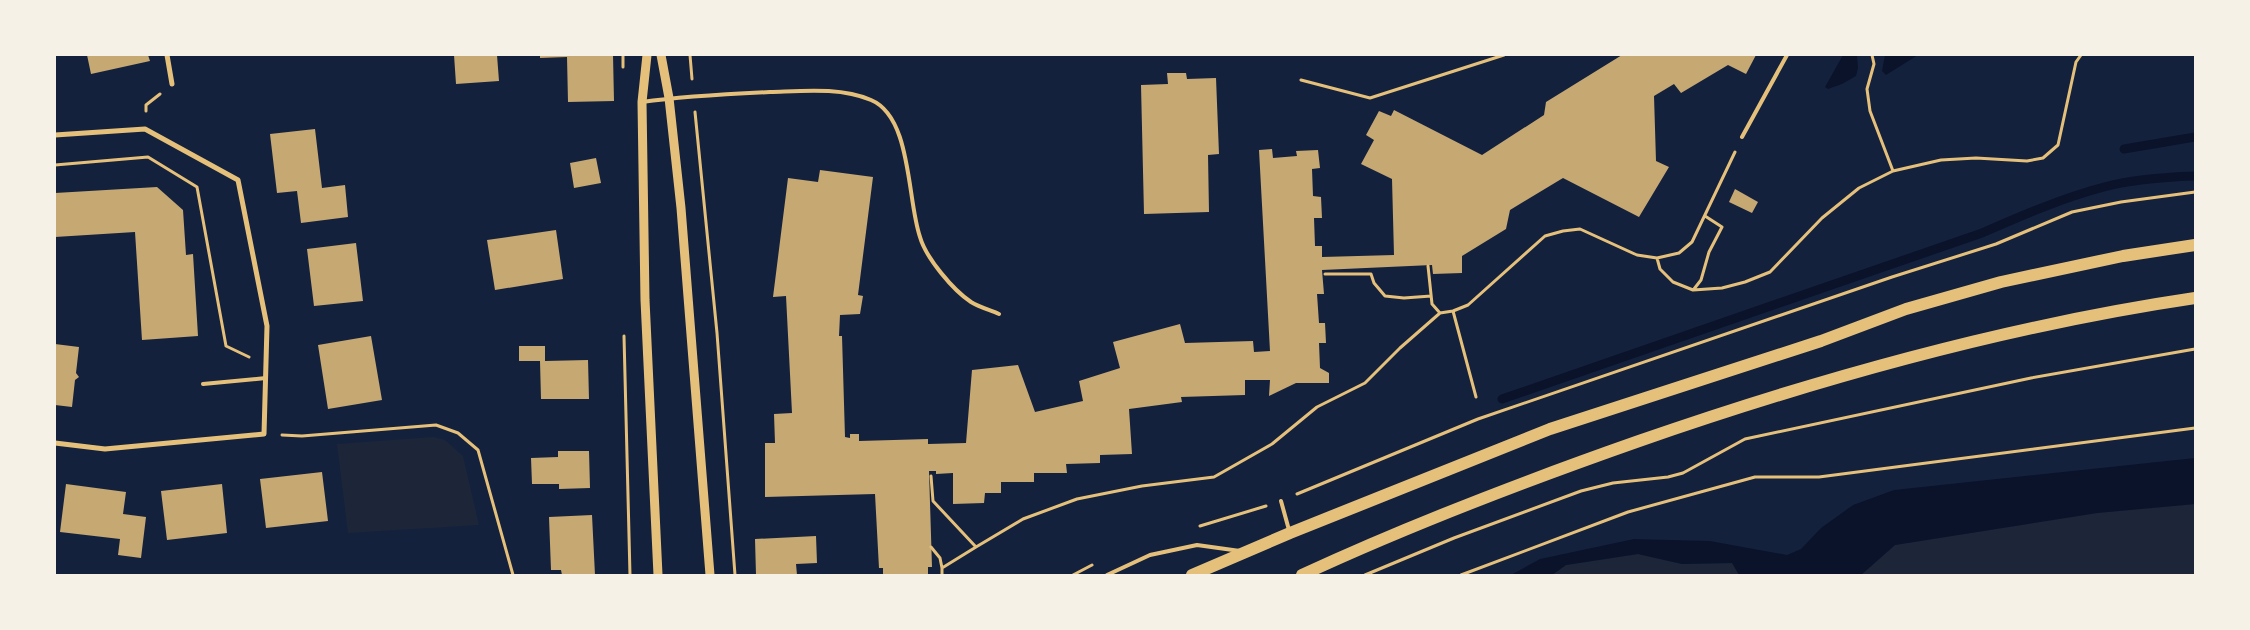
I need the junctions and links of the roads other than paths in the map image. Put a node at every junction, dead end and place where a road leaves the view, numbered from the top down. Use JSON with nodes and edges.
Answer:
{"nodes":[{"id":1,"x":166,"y":55,"type":"edge"},
{"id":2,"x":647,"y":55,"type":"edge"},
{"id":3,"x":661,"y":55,"type":"edge"},
{"id":4,"x":1787,"y":55,"type":"edge"},
{"id":5,"x":172,"y":84,"type":"road end"},
{"id":6,"x":669,"y":98,"type":"junction"},
{"id":7,"x":642,"y":102,"type":"junction"},
{"id":8,"x":55,"y":135,"type":"edge"},
{"id":9,"x":1742,"y":137,"type":"road end"},
{"id":10,"x":2195,"y":245,"type":"edge"},
{"id":11,"x":2195,"y":298,"type":"edge"},
{"id":12,"x":998,"y":314,"type":"dead end"},
{"id":13,"x":266,"y":378,"type":"junction"},
{"id":14,"x":203,"y":384,"type":"dead end"},
{"id":15,"x":55,"y":444,"type":"edge"},
{"id":16,"x":1281,"y":501,"type":"road end"},
{"id":17,"x":1290,"y":533,"type":"junction"},
{"id":18,"x":1247,"y":552,"type":"junction"},
{"id":19,"x":658,"y":575,"type":"edge"},
{"id":20,"x":710,"y":575,"type":"edge"},
{"id":21,"x":1107,"y":575,"type":"edge"},
{"id":22,"x":1192,"y":575,"type":"edge"},
{"id":23,"x":1302,"y":575,"type":"edge"}],
"edges":[{"from":1,"to":5,"type":"street"},
{"from":2,"to":7,"type":"street"},
{"from":3,"to":6,"type":"street"},
{"from":4,"to":9,"type":"lane"},
{"from":6,"to":7,"type":"lane"},
{"from":6,"to":12,"type":"lane"},
{"from":6,"to":20,"type":"street"},
{"from":7,"to":19,"type":"street"},
{"from":8,"to":13,"type":"street"},
{"from":10,"to":17,"type":"main road"},
{"from":11,"to":23,"type":"main road"},
{"from":13,"to":14,"type":"lane"},
{"from":13,"to":15,"type":"street"},
{"from":16,"to":17,"type":"lane"},
{"from":17,"to":18,"type":"main road"},
{"from":18,"to":21,"type":"lane"},
{"from":18,"to":22,"type":"main road"}]}
